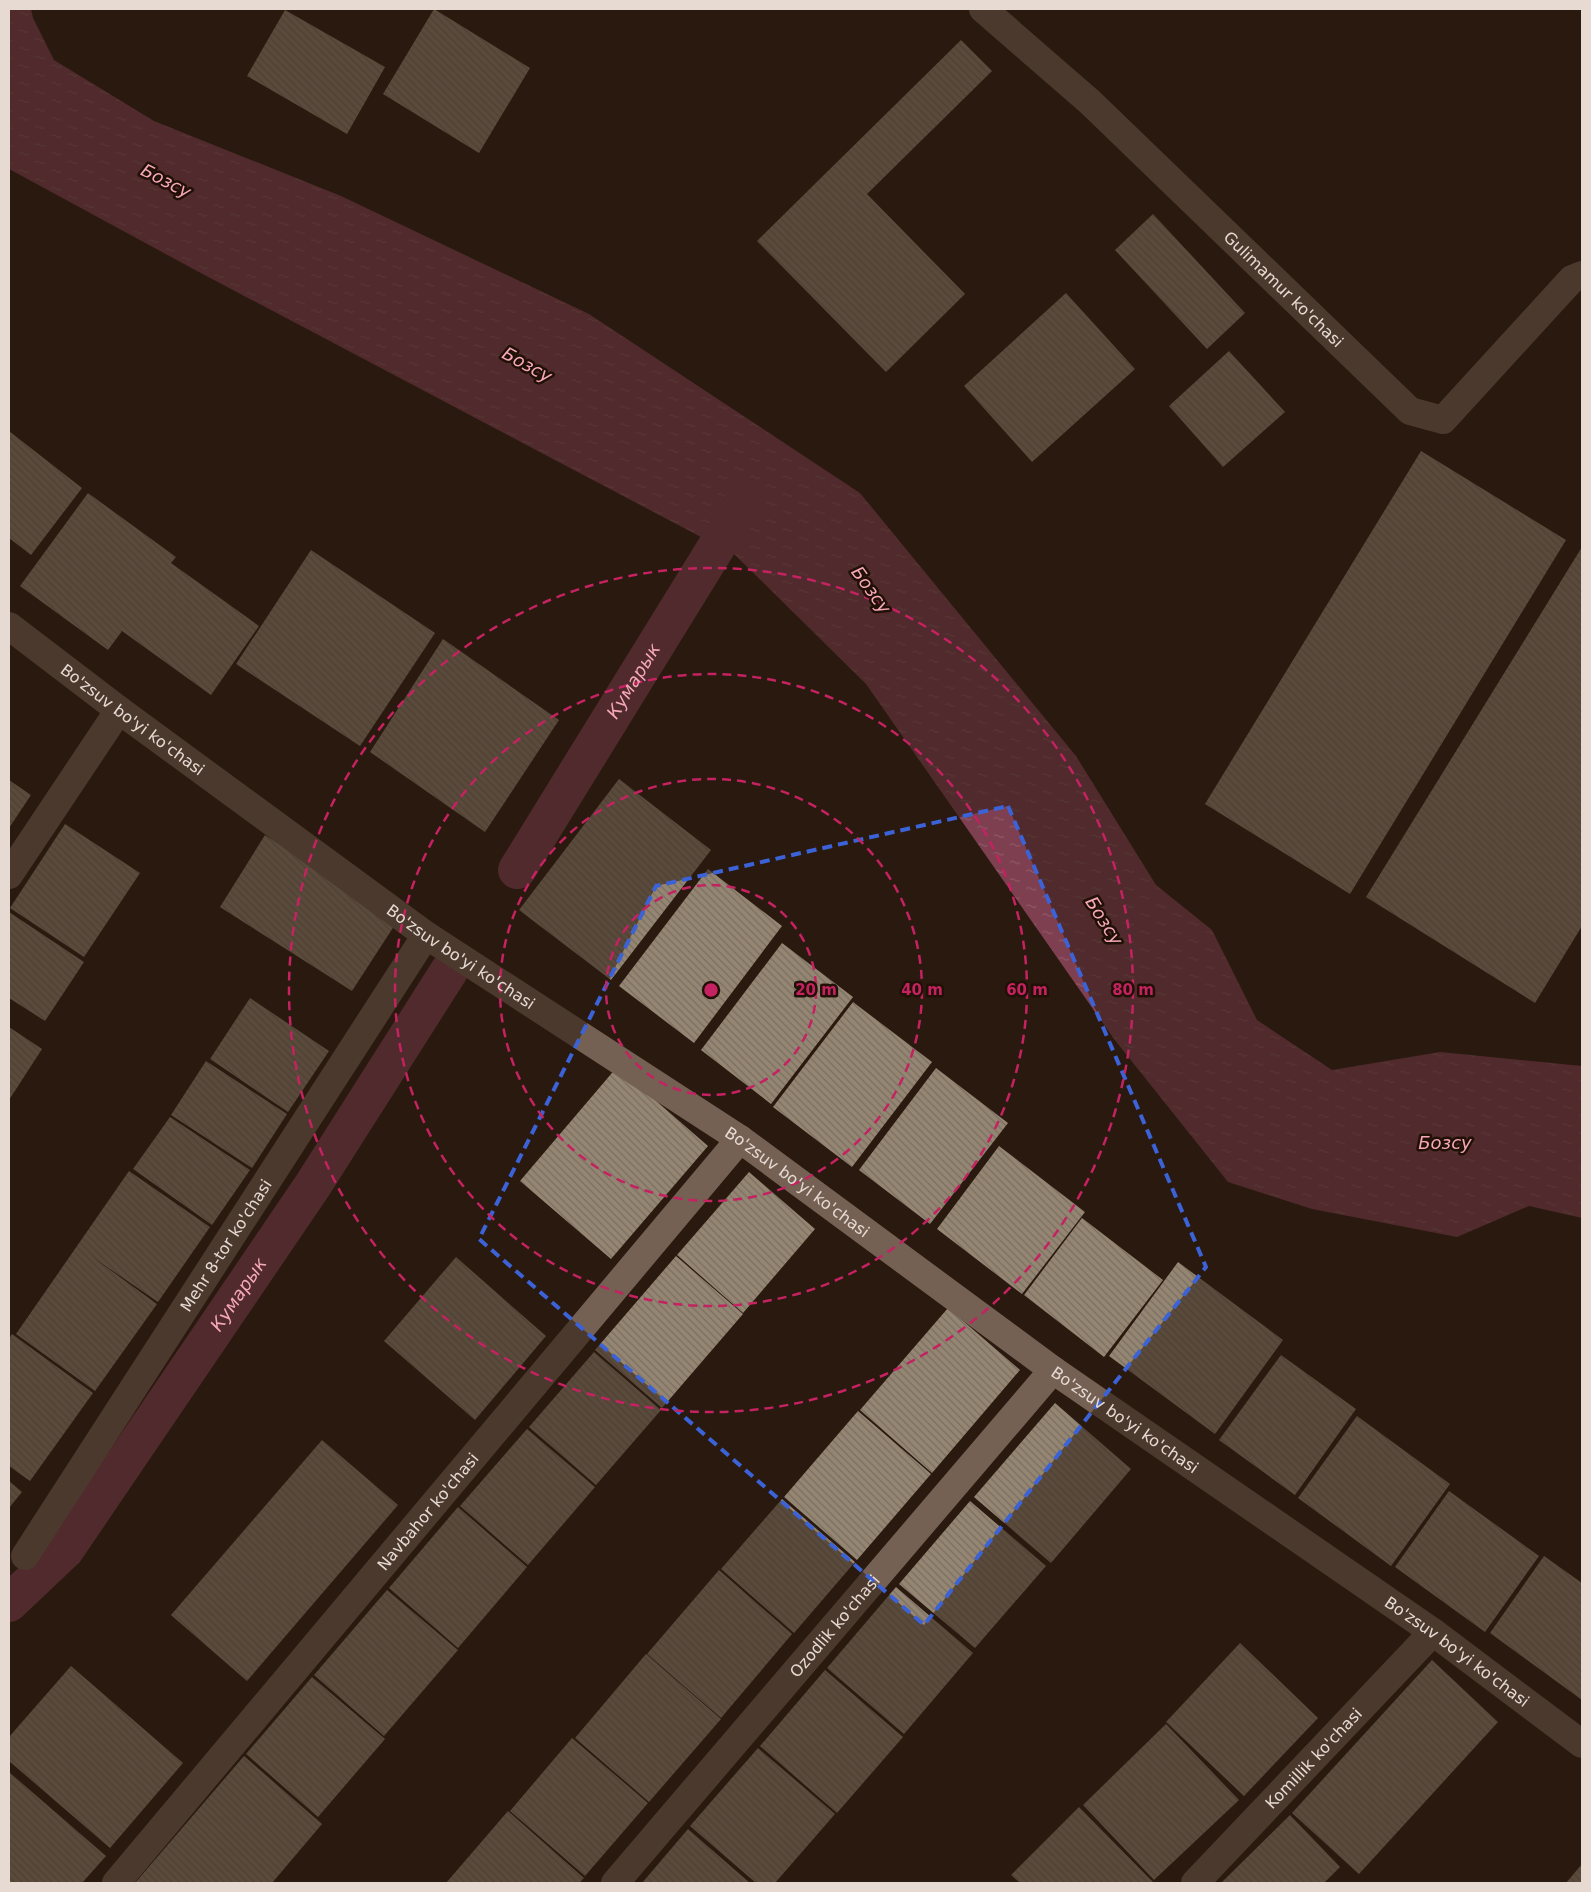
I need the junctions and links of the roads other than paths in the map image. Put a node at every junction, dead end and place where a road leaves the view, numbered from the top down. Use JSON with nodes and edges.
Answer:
{"nodes":[{"id":1,"x":982,"y":9,"type":"edge"},
{"id":2,"x":1582,"y":275,"type":"edge"},
{"id":3,"x":9,"y":626,"type":"edge"},
{"id":4,"x":119,"y":710,"type":"junction"},
{"id":5,"x":9,"y":875,"type":"edge"},
{"id":6,"x":426,"y":934,"type":"junction"},
{"id":7,"x":740,"y":1140,"type":"junction"},
{"id":8,"x":1053,"y":1370,"type":"junction"},
{"id":9,"x":25,"y":1556,"type":"dead end"},
{"id":10,"x":1433,"y":1632,"type":"junction"},
{"id":11,"x":1582,"y":1744,"type":"edge"},
{"id":12,"x":116,"y":1883,"type":"edge"},
{"id":13,"x":615,"y":1883,"type":"edge"},
{"id":14,"x":1195,"y":1883,"type":"edge"}],
"edges":[{"from":1,"to":2,"type":"street","name":"Gulimamur ko'chasi"},
{"from":3,"to":4,"type":"street","name":"Bo'zsuv bo'yi ko'chasi"},
{"from":4,"to":5,"type":"street"},
{"from":4,"to":6,"type":"street","name":"Bo'zsuv bo'yi ko'chasi"},
{"from":6,"to":7,"type":"street","name":"Bo'zsuv bo'yi ko'chasi"},
{"from":6,"to":9,"type":"street","name":"Mehr 8-tor ko'chasi"},
{"from":7,"to":8,"type":"street","name":"Bo'zsuv bo'yi ko'chasi"},
{"from":7,"to":12,"type":"street","name":"Navbahor ko'chasi"},
{"from":8,"to":10,"type":"street","name":"Bo'zsuv bo'yi ko'chasi"},
{"from":8,"to":13,"type":"street","name":"Ozodlik ko'chasi"},
{"from":10,"to":11,"type":"street","name":"Bo'zsuv bo'yi ko'chasi"},
{"from":10,"to":14,"type":"street","name":"Komillik ko'chasi"}]}
